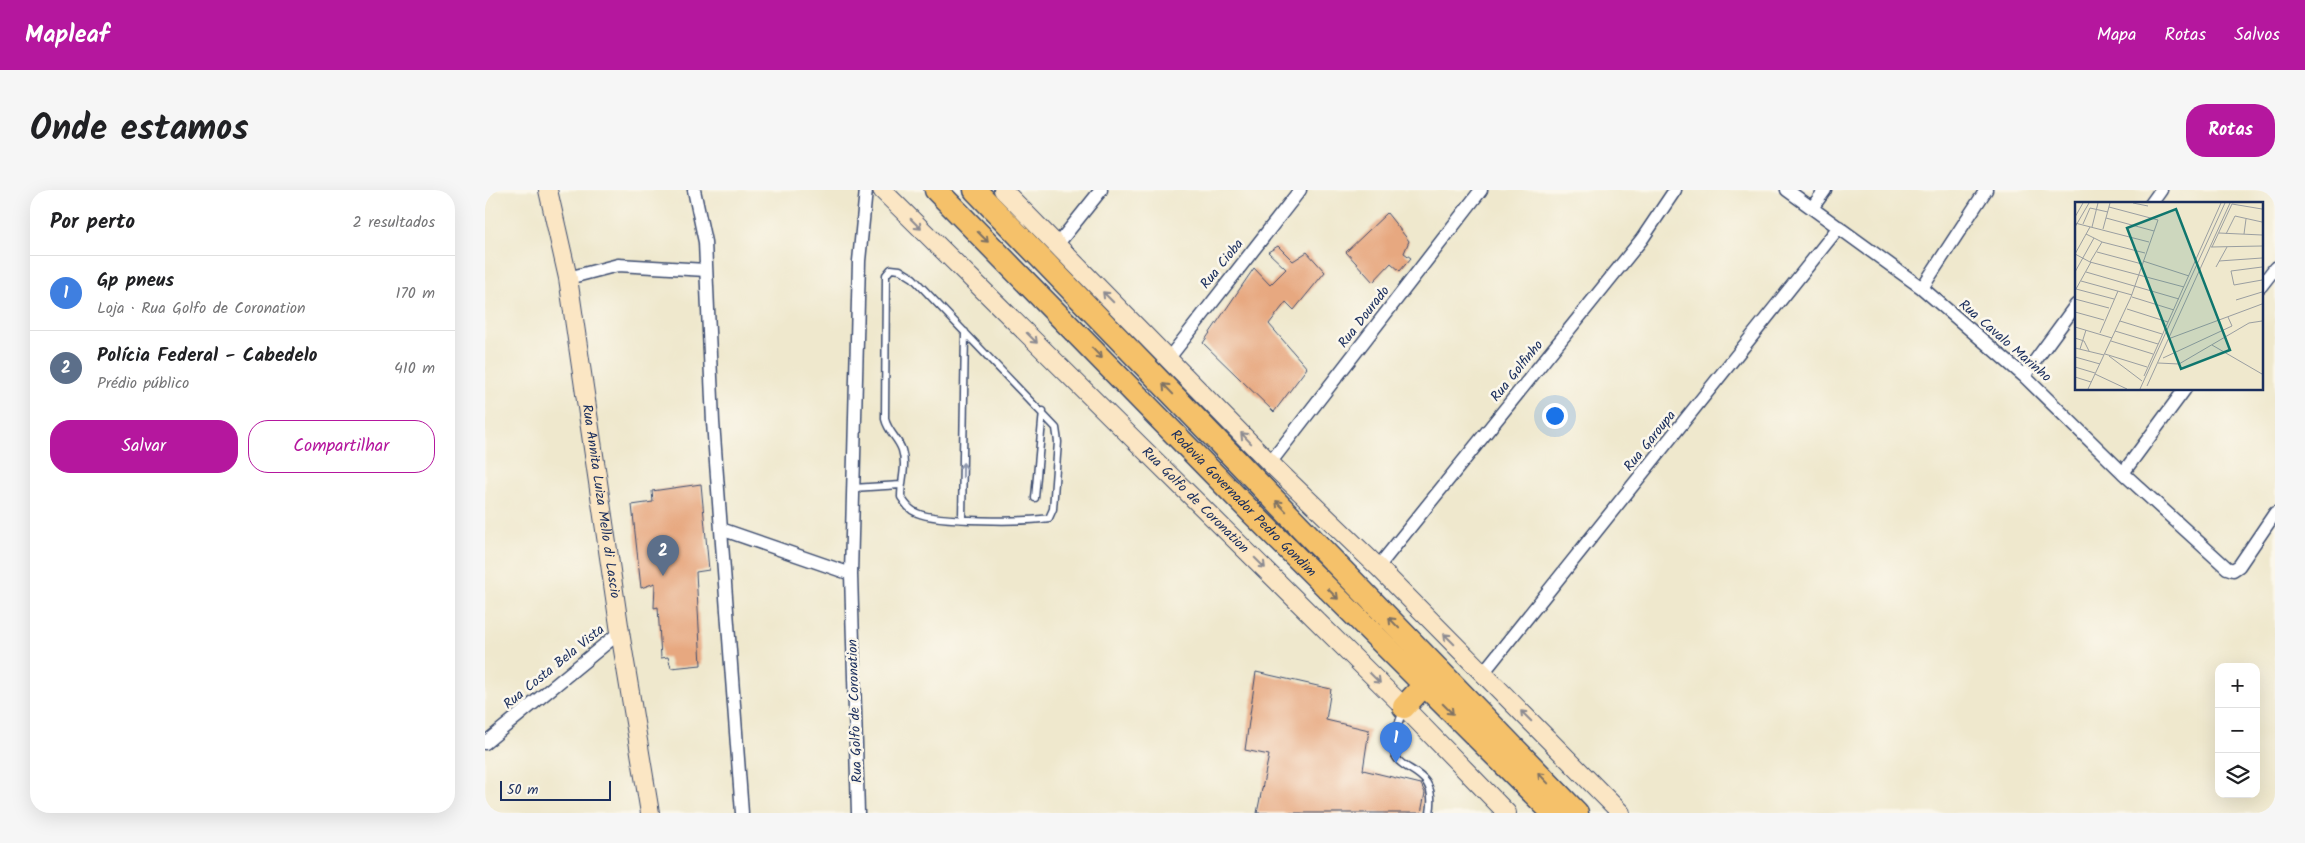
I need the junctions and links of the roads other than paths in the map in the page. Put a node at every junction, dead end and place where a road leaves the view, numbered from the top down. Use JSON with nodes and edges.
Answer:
{"nodes":[{"id":1,"x":548,"y":190,"type":"edge"},
{"id":2,"x":694,"y":190,"type":"edge"},
{"id":3,"x":866,"y":190,"type":"edge"},
{"id":4,"x":882,"y":190,"type":"edge"},
{"id":5,"x":936,"y":190,"type":"edge"},
{"id":6,"x":975,"y":190,"type":"edge"},
{"id":7,"x":1003,"y":190,"type":"edge"},
{"id":8,"x":1101,"y":190,"type":"edge"},
{"id":9,"x":1300,"y":190,"type":"edge"},
{"id":10,"x":1481,"y":190,"type":"edge"},
{"id":11,"x":1675,"y":190,"type":"edge"},
{"id":12,"x":1787,"y":190,"type":"edge"},
{"id":13,"x":1825,"y":190,"type":"edge"},
{"id":14,"x":1986,"y":190,"type":"edge"},
{"id":15,"x":2161,"y":190,"type":"edge"},
{"id":16,"x":2152,"y":202,"type":"edge"},
{"id":17,"x":1812,"y":208,"type":"junction"},
{"id":18,"x":1839,"y":227,"type":"junction"},
{"id":19,"x":1057,"y":245,"type":"junction"},
{"id":20,"x":2275,"y":268,"type":"edge"},
{"id":21,"x":706,"y":270,"type":"junction"},
{"id":22,"x":568,"y":278,"type":"junction"},
{"id":23,"x":2263,"y":283,"type":"edge"},
{"id":24,"x":1922,"y":288,"type":"junction"},
{"id":25,"x":2075,"y":306,"type":"edge"},
{"id":26,"x":965,"y":332,"type":"junction"},
{"id":27,"x":1169,"y":358,"type":"junction"},
{"id":28,"x":2024,"y":376,"type":"junction"},
{"id":29,"x":2184,"y":390,"type":"edge"},
{"id":30,"x":1043,"y":412,"type":"junction"},
{"id":31,"x":1270,"y":463,"type":"junction"},
{"id":32,"x":2123,"y":473,"type":"junction"},
{"id":33,"x":901,"y":485,"type":"junction"},
{"id":34,"x":853,"y":488,"type":"junction"},
{"id":35,"x":1035,"y":498,"type":"dead end"},
{"id":36,"x":2275,"y":512,"type":"edge"},
{"id":37,"x":962,"y":519,"type":"junction"},
{"id":38,"x":721,"y":529,"type":"junction"},
{"id":39,"x":1378,"y":567,"type":"junction"},
{"id":40,"x":851,"y":574,"type":"junction"},
{"id":41,"x":620,"y":632,"type":"junction"},
{"id":42,"x":1483,"y":673,"type":"junction"},
{"id":43,"x":1424,"y":685,"type":"junction"},
{"id":44,"x":1404,"y":706,"type":"junction"},
{"id":45,"x":485,"y":743,"type":"edge"},
{"id":46,"x":650,"y":813,"type":"edge"},
{"id":47,"x":742,"y":813,"type":"edge"},
{"id":48,"x":858,"y":813,"type":"edge"},
{"id":49,"x":1430,"y":813,"type":"edge"},
{"id":50,"x":1507,"y":813,"type":"edge"},
{"id":51,"x":1553,"y":813,"type":"edge"},
{"id":52,"x":1577,"y":813,"type":"edge"},
{"id":53,"x":1621,"y":813,"type":"edge"}],
"edges":[{"from":1,"to":22,"type":"street","name":"Rua Annita Luiza Mello di Lascio"},
{"from":2,"to":21,"type":"street"},
{"from":3,"to":34,"type":"street","name":"Rua Golfo de Coronation"},
{"from":4,"to":44,"type":"street","name":"Rua Golfo de Coronation","one_way":true},
{"from":5,"to":43,"type":"highway","name":"Rodovia Governador Pedro Gondim","one_way":true},
{"from":52,"to":6,"type":"highway","name":"Rodovia Governador Pedro Gondim","one_way":true},
{"from":7,"to":19,"type":"street"},
{"from":8,"to":19,"type":"street"},
{"from":9,"to":27,"type":"street","name":"Rua Cioba"},
{"from":10,"to":31,"type":"street","name":"Rua Dourado"},
{"from":11,"to":39,"type":"street","name":"Rua Golfinho"},
{"from":12,"to":17,"type":"street","name":"Rua Cavalo Marinho"},
{"from":13,"to":17,"type":"street"},
{"from":14,"to":24,"type":"street"},
{"from":15,"to":16,"type":"street"},
{"from":17,"to":18,"type":"street","name":"Rua Cavalo Marinho"},
{"from":18,"to":24,"type":"street","name":"Rua Cavalo Marinho"},
{"from":18,"to":42,"type":"street","name":"Rua Garoupa"},
{"from":27,"to":19,"type":"street","one_way":true},
{"from":20,"to":23,"type":"street"},
{"from":21,"to":22,"type":"street"},
{"from":21,"to":38,"type":"street"},
{"from":22,"to":41,"type":"street","name":"Rua Annita Luiza Mello di Lascio"},
{"from":24,"to":28,"type":"street","name":"Rua Cavalo Marinho"},
{"from":25,"to":28,"type":"street"},
{"from":26,"to":30,"type":"lane"},
{"from":26,"to":33,"type":"lane"},
{"from":37,"to":26,"type":"lane","one_way":true},
{"from":31,"to":27,"type":"street","one_way":true},
{"from":28,"to":32,"type":"street","name":"Rua Cavalo Marinho"},
{"from":29,"to":32,"type":"street"},
{"from":30,"to":35,"type":"lane"},
{"from":30,"to":37,"type":"lane"},
{"from":31,"to":39,"type":"street"},
{"from":32,"to":36,"type":"street","name":"Rua Cavalo Marinho"},
{"from":33,"to":34,"type":"lane"},
{"from":33,"to":37,"type":"lane"},
{"from":34,"to":40,"type":"street","name":"Rua Golfo de Coronation"},
{"from":38,"to":40,"type":"street"},
{"from":38,"to":47,"type":"street"},
{"from":42,"to":39,"type":"street","one_way":true},
{"from":40,"to":48,"type":"street","name":"Rua Golfo de Coronation"},
{"from":41,"to":45,"type":"street","name":"Rua Costa Bela Vista"},
{"from":41,"to":46,"type":"street","name":"Rua Annita Luiza Mello di Lascio"},
{"from":53,"to":42,"type":"street","one_way":true},
{"from":43,"to":44,"type":"highway"},
{"from":43,"to":51,"type":"highway","name":"Rodovia Governador Pedro Gondim","one_way":true},
{"from":44,"to":49,"type":"lane"},
{"from":44,"to":50,"type":"street","name":"Rua Golfo de Coronation"}]}
